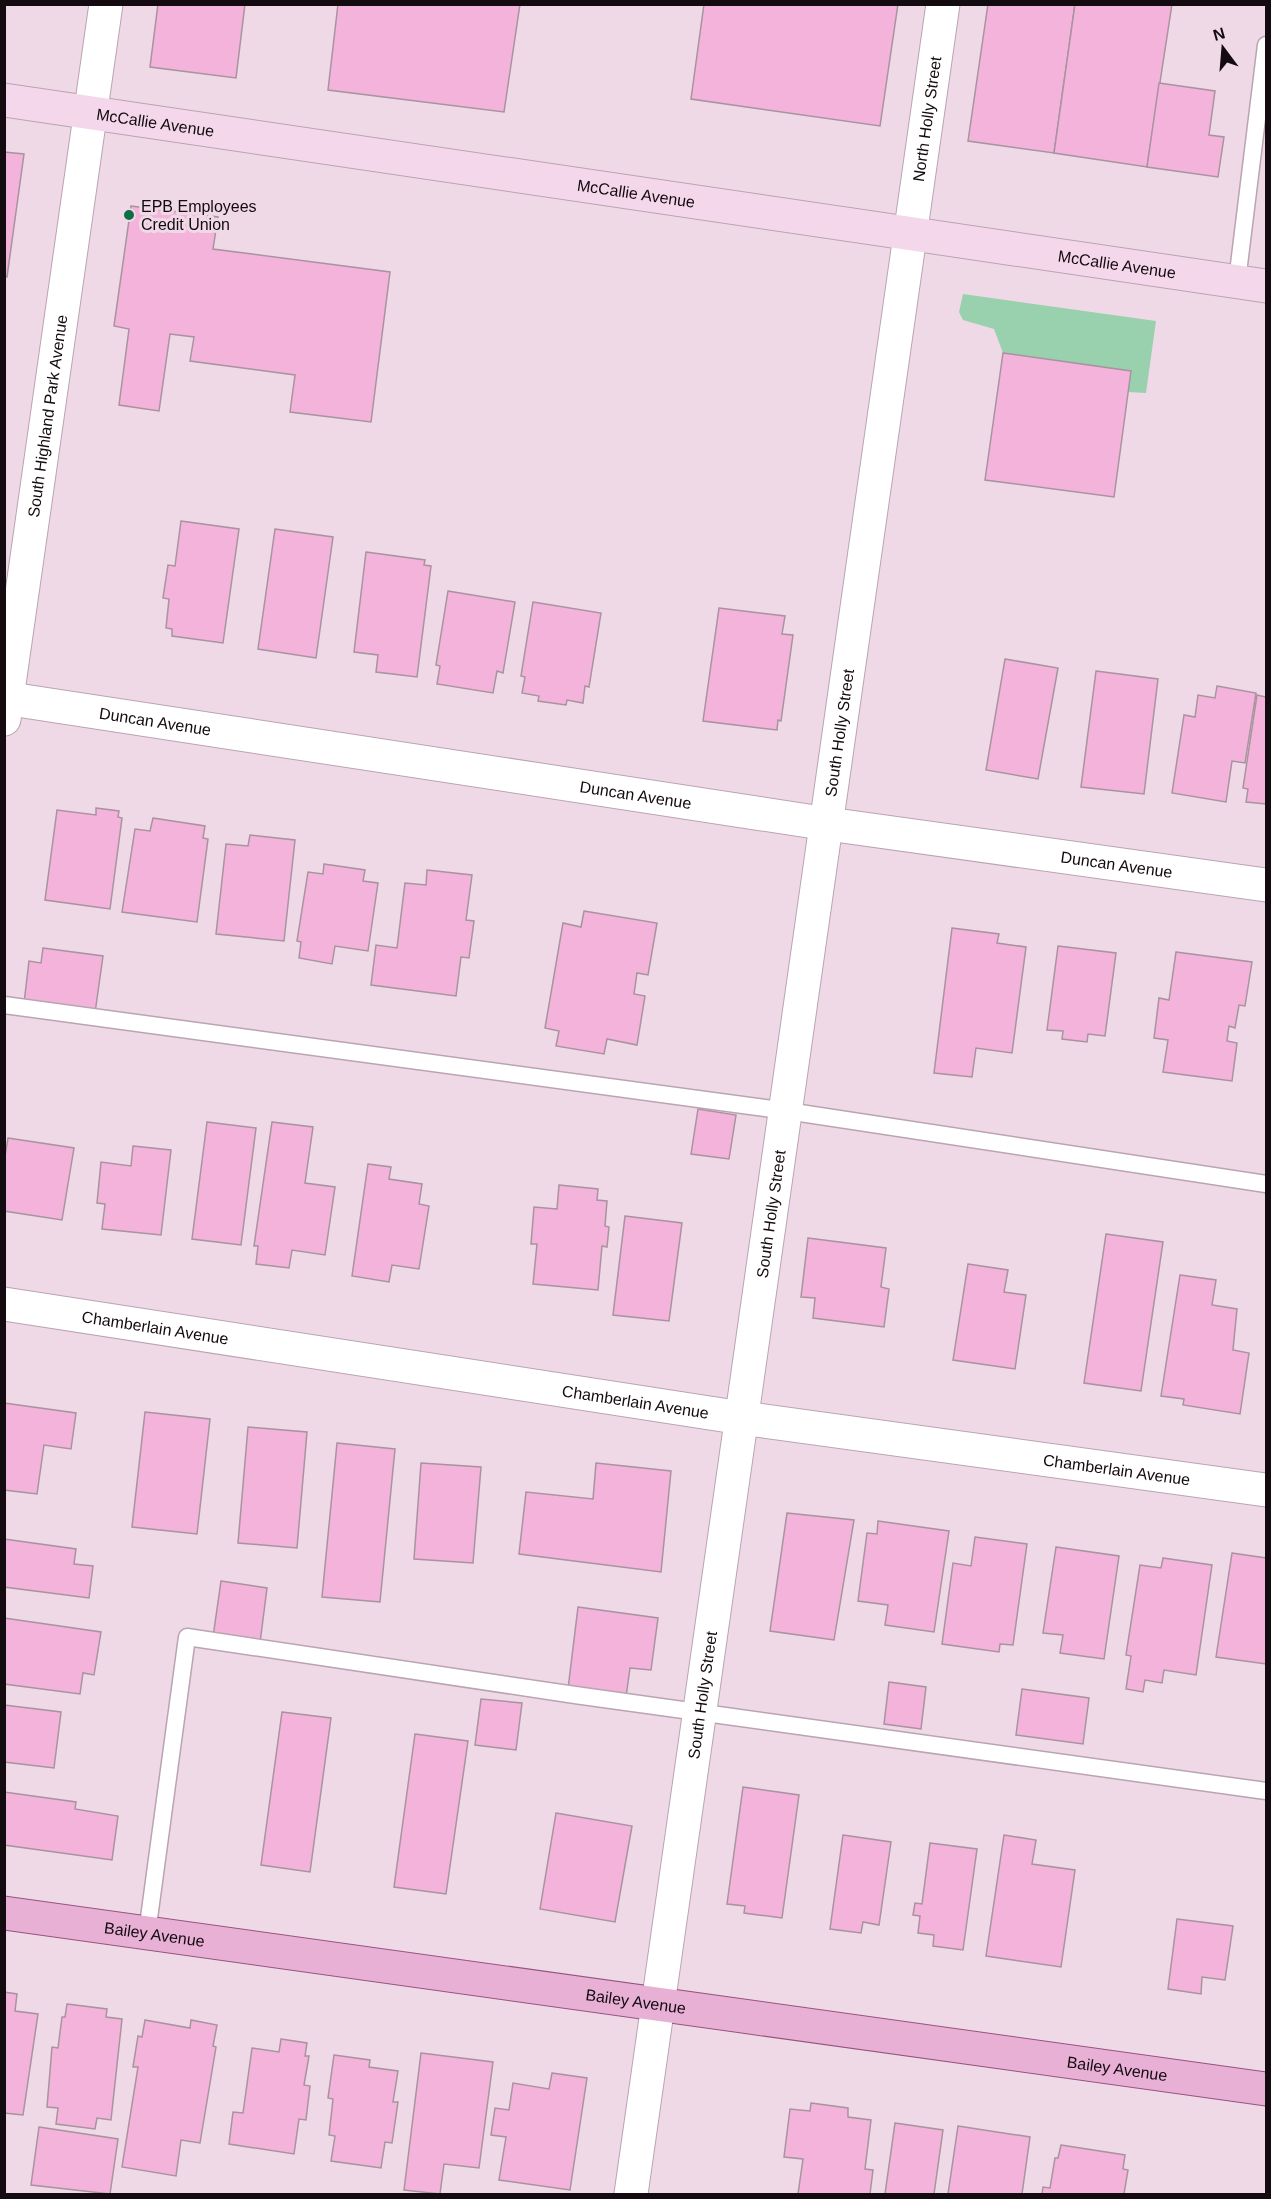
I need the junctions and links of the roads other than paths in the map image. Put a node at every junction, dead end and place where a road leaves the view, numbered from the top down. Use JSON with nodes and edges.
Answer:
{"nodes":[{"id":1,"x":106,"y":4,"type":"edge"},
{"id":2,"x":943,"y":4,"type":"edge"},
{"id":3,"x":1266,"y":45,"type":"edge"},
{"id":4,"x":4,"y":100,"type":"edge"},
{"id":5,"x":91,"y":113,"type":"junction"},
{"id":6,"x":912,"y":234,"type":"junction"},
{"id":7,"x":1252,"y":284,"type":"edge"},
{"id":8,"x":5,"y":705,"type":"edge"},
{"id":9,"x":828,"y":824,"type":"junction"},
{"id":10,"x":1266,"y":885,"type":"edge"},
{"id":11,"x":4,"y":1005,"type":"edge"},
{"id":12,"x":787,"y":1111,"type":"junction"},
{"id":13,"x":1266,"y":1184,"type":"edge"},
{"id":14,"x":4,"y":1304,"type":"edge"},
{"id":15,"x":742,"y":1418,"type":"junction"},
{"id":16,"x":1266,"y":1490,"type":"edge"},
{"id":17,"x":698,"y":1711,"type":"junction"},
{"id":18,"x":1266,"y":1791,"type":"edge"},
{"id":19,"x":4,"y":1913,"type":"edge"},
{"id":20,"x":147,"y":1933,"type":"junction"},
{"id":21,"x":658,"y":2005,"type":"junction"},
{"id":22,"x":1266,"y":2089,"type":"edge"},
{"id":23,"x":631,"y":2194,"type":"edge"}],
"edges":[{"from":1,"to":5,"type":"street","name":"South Highland Park Avenue"},
{"from":2,"to":6,"type":"street","name":"North Holly Street"},
{"from":3,"to":7,"type":"lane"},
{"from":4,"to":5,"type":"main road","name":"McCallie Avenue"},
{"from":5,"to":6,"type":"main road","name":"McCallie Avenue"},
{"from":5,"to":8,"type":"street","name":"South Highland Park Avenue"},
{"from":6,"to":7,"type":"main road","name":"McCallie Avenue"},
{"from":6,"to":9,"type":"street","name":"South Holly Street"},
{"from":8,"to":9,"type":"street","name":"Duncan Avenue"},
{"from":9,"to":10,"type":"street","name":"Duncan Avenue"},
{"from":9,"to":12,"type":"street","name":"South Holly Street"},
{"from":11,"to":12,"type":"lane"},
{"from":12,"to":13,"type":"lane"},
{"from":12,"to":15,"type":"street","name":"South Holly Street"},
{"from":14,"to":15,"type":"street","name":"Chamberlain Avenue"},
{"from":15,"to":16,"type":"street","name":"Chamberlain Avenue"},
{"from":15,"to":17,"type":"street","name":"South Holly Street"},
{"from":17,"to":18,"type":"lane"},
{"from":17,"to":20,"type":"lane"},
{"from":17,"to":21,"type":"street","name":"South Holly Street"},
{"from":19,"to":20,"type":"main road","name":"Bailey Avenue"},
{"from":20,"to":21,"type":"main road","name":"Bailey Avenue"},
{"from":21,"to":22,"type":"main road","name":"Bailey Avenue"},
{"from":21,"to":23,"type":"street","name":"South Holly Street"}]}
